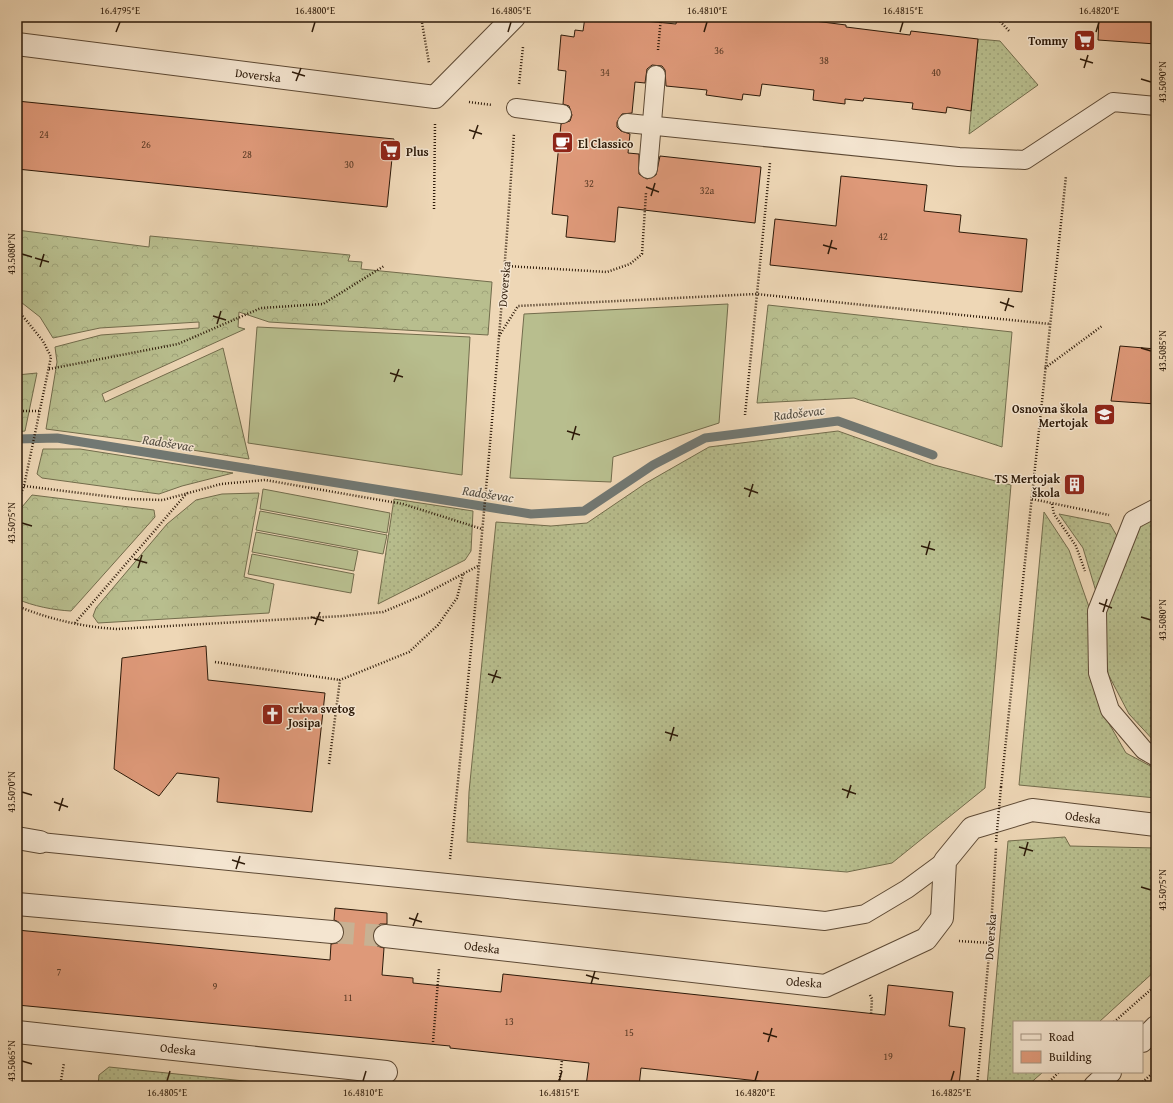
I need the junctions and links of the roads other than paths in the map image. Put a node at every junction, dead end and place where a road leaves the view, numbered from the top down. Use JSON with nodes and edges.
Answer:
{"nodes":[{"id":1,"x":514,"y":17,"type":"edge"},
{"id":2,"x":17,"y":44,"type":"edge"},
{"id":3,"x":656,"y":75,"type":"road end"},
{"id":4,"x":1156,"y":106,"type":"edge"},
{"id":5,"x":516,"y":108,"type":"road end"},
{"id":6,"x":562,"y":114,"type":"dead end"},
{"id":7,"x":628,"y":123,"type":"dead end"},
{"id":8,"x":652,"y":125,"type":"junction"},
{"id":9,"x":648,"y":169,"type":"road end"},
{"id":10,"x":1156,"y":508,"type":"edge"},
{"id":11,"x":1156,"y":757,"type":"edge"},
{"id":12,"x":1156,"y":825,"type":"edge"},
{"id":13,"x":17,"y":838,"type":"edge"},
{"id":14,"x":40,"y":842,"type":"joint"},
{"id":15,"x":945,"y":861,"type":"junction"},
{"id":16,"x":17,"y":904,"type":"edge"},
{"id":17,"x":332,"y":932,"type":"tunnel mouth"},
{"id":18,"x":385,"y":936,"type":"tunnel mouth"},
{"id":19,"x":1156,"y":1027,"type":"edge"},
{"id":20,"x":17,"y":1032,"type":"edge"},
{"id":21,"x":1143,"y":1040,"type":"edge"},
{"id":22,"x":386,"y":1072,"type":"dead end"},
{"id":23,"x":1109,"y":1073,"type":"edge"},
{"id":24,"x":1095,"y":1086,"type":"edge"}],
"edges":[{"from":1,"to":2,"type":"street","name":"Doverska"},
{"from":3,"to":8,"type":"lane"},
{"from":4,"to":8,"type":"lane"},
{"from":5,"to":6,"type":"lane"},
{"from":7,"to":8,"type":"lane"},
{"from":8,"to":9,"type":"lane"},
{"from":10,"to":11,"type":"lane"},
{"from":12,"to":15,"type":"street","name":"Odeska"},
{"from":13,"to":14,"type":"street"},
{"from":14,"to":15,"type":"lane"},
{"from":15,"to":18,"type":"street","name":"Odeska"},
{"from":16,"to":17,"type":"street"},
{"from":19,"to":21,"type":"street"},
{"from":20,"to":22,"type":"street","name":"Odeska"},
{"from":23,"to":24,"type":"street"}]}
